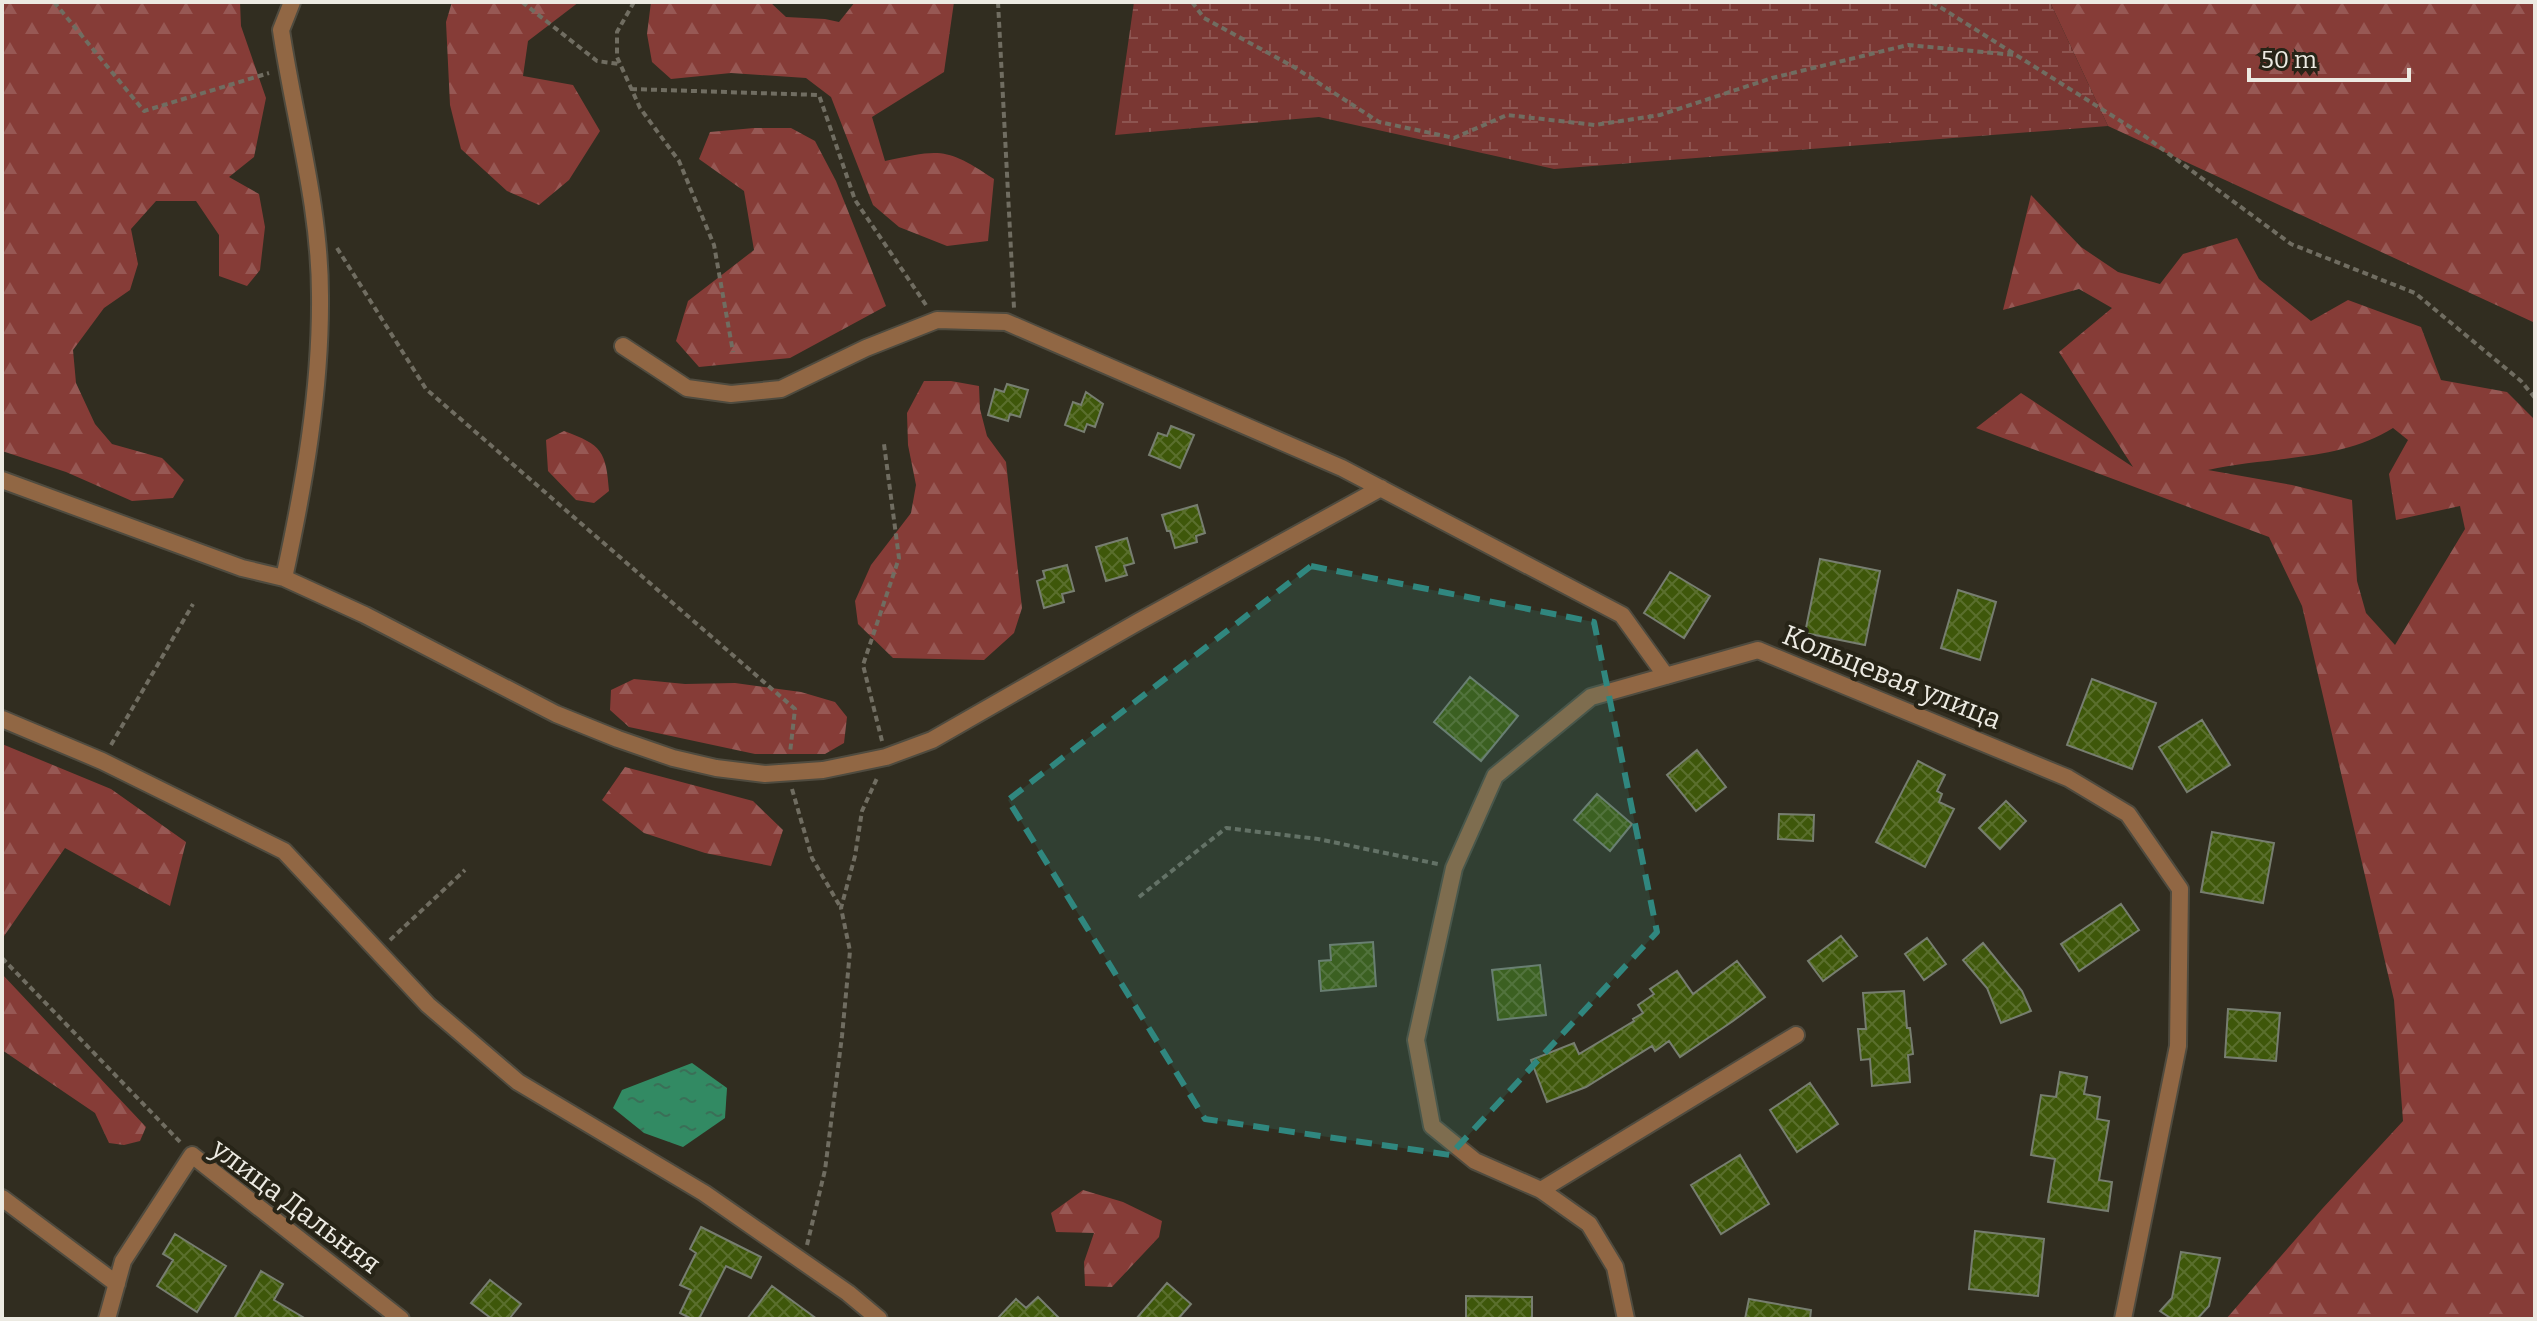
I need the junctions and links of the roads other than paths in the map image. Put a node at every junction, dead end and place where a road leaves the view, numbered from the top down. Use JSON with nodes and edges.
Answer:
{"nodes":[{"id":1,"x":292,"y":2,"type":"edge"},
{"id":2,"x":623,"y":346,"type":"dead end"},
{"id":3,"x":2,"y":480,"type":"edge"},
{"id":4,"x":1381,"y":488,"type":"junction"},
{"id":5,"x":284,"y":578,"type":"junction"},
{"id":6,"x":1666,"y":676,"type":"junction"},
{"id":7,"x":2,"y":719,"type":"edge"},
{"id":8,"x":1796,"y":1035,"type":"dead end"},
{"id":9,"x":1541,"y":1190,"type":"junction"},
{"id":10,"x":2,"y":1198,"type":"edge"},
{"id":11,"x":117,"y":1284,"type":"junction"},
{"id":12,"x":107,"y":1319,"type":"edge"},
{"id":13,"x":401,"y":1319,"type":"edge"},
{"id":14,"x":879,"y":1319,"type":"edge"},
{"id":15,"x":1626,"y":1319,"type":"edge"},
{"id":16,"x":2123,"y":1319,"type":"edge"}],
"edges":[{"from":1,"to":5,"type":"street"},
{"from":2,"to":4,"type":"street"},
{"from":3,"to":5,"type":"street"},
{"from":4,"to":5,"type":"street"},
{"from":4,"to":6,"type":"street"},
{"from":6,"to":9,"type":"street","name":"Кольцевая улица"},
{"from":6,"to":16,"type":"street","name":"Кольцевая улица"},
{"from":7,"to":14,"type":"street"},
{"from":8,"to":9,"type":"street"},
{"from":9,"to":15,"type":"street","name":"Кольцевая улица"},
{"from":10,"to":11,"type":"street"},
{"from":11,"to":12,"type":"street","name":"улица Дальняя"},
{"from":11,"to":13,"type":"street","name":"улица Дальняя"}]}
